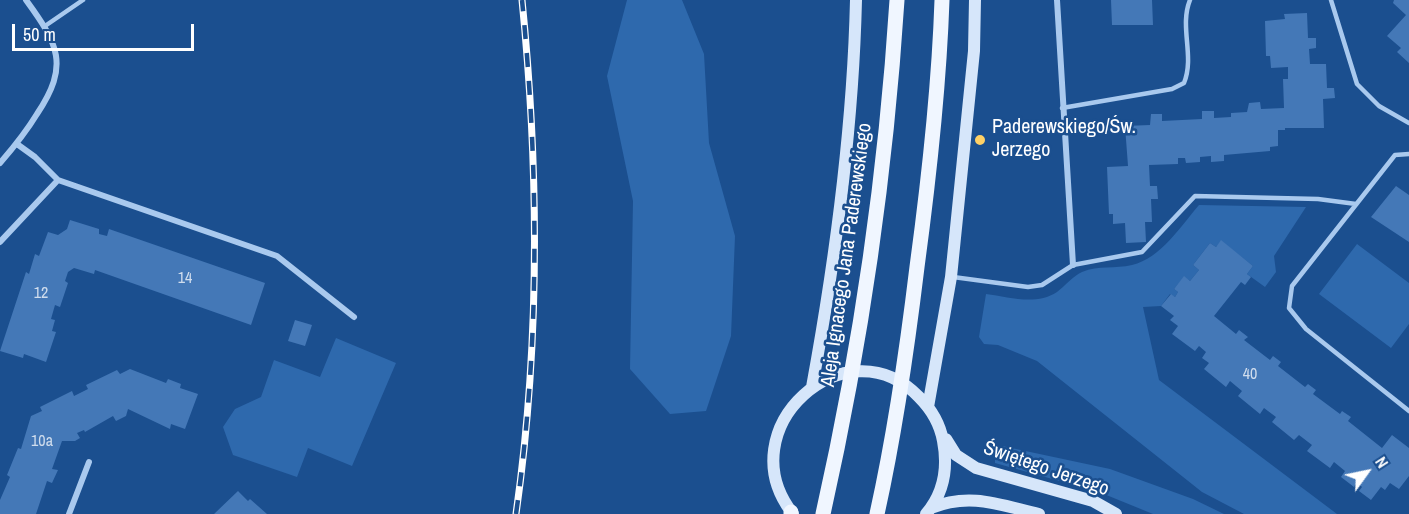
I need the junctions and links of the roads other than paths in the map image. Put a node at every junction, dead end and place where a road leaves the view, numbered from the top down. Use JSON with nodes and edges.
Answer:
{"nodes":[{"id":1,"x":26,"y":0,"type":"edge"},
{"id":2,"x":82,"y":0,"type":"edge"},
{"id":3,"x":856,"y":0,"type":"edge"},
{"id":4,"x":897,"y":0,"type":"edge"},
{"id":5,"x":942,"y":0,"type":"edge"},
{"id":6,"x":975,"y":0,"type":"edge"},
{"id":7,"x":1057,"y":0,"type":"edge"},
{"id":8,"x":1190,"y":0,"type":"edge"},
{"id":9,"x":1330,"y":0,"type":"edge"},
{"id":10,"x":45,"y":26,"type":"junction"},
{"id":11,"x":1062,"y":108,"type":"junction"},
{"id":12,"x":1409,"y":123,"type":"edge"},
{"id":13,"x":17,"y":144,"type":"junction"},
{"id":14,"x":1409,"y":154,"type":"edge"},
{"id":15,"x":0,"y":163,"type":"edge"},
{"id":16,"x":58,"y":180,"type":"junction"},
{"id":17,"x":1356,"y":204,"type":"junction"},
{"id":18,"x":0,"y":242,"type":"edge"},
{"id":19,"x":1073,"y":266,"type":"junction"},
{"id":20,"x":951,"y":277,"type":"junction"},
{"id":21,"x":354,"y":317,"type":"dead end"},
{"id":22,"x":812,"y":387,"type":"junction"},
{"id":23,"x":928,"y":407,"type":"junction"},
{"id":24,"x":1409,"y":411,"type":"edge"},
{"id":25,"x":942,"y":432,"type":"junction"},
{"id":26,"x":89,"y":462,"type":"dead end"},
{"id":27,"x":929,"y":511,"type":"edge"},
{"id":28,"x":792,"y":513,"type":"edge"},
{"id":29,"x":69,"y":514,"type":"edge"},
{"id":30,"x":824,"y":514,"type":"edge"},
{"id":31,"x":877,"y":514,"type":"edge"},
{"id":32,"x":1039,"y":514,"type":"edge"},
{"id":33,"x":1116,"y":514,"type":"edge"}],
"edges":[{"from":1,"to":10,"type":"street"},
{"from":2,"to":10,"type":"lane"},
{"from":3,"to":22,"type":"street"},
{"from":4,"to":30,"type":"main road","name":"Aleja Ignacego Jana Paderewskiego"},
{"from":5,"to":31,"type":"main road"},
{"from":6,"to":20,"type":"street"},
{"from":7,"to":11,"type":"street"},
{"from":8,"to":11,"type":"lane"},
{"from":9,"to":12,"type":"lane"},
{"from":10,"to":13,"type":"street"},
{"from":11,"to":19,"type":"street"},
{"from":13,"to":15,"type":"street"},
{"from":13,"to":16,"type":"street"},
{"from":14,"to":17,"type":"lane"},
{"from":16,"to":18,"type":"street"},
{"from":16,"to":21,"type":"street"},
{"from":17,"to":19,"type":"lane"},
{"from":17,"to":24,"type":"lane"},
{"from":19,"to":20,"type":"lane"},
{"from":20,"to":23,"type":"street"},
{"from":22,"to":23,"type":"street","name":"Świętego Jerzego"},
{"from":22,"to":28,"type":"street"},
{"from":23,"to":25,"type":"street","name":"Świętego Jerzego"},
{"from":25,"to":27,"type":"street"},
{"from":25,"to":33,"type":"street","name":"Świętego Jerzego"},
{"from":26,"to":29,"type":"street"},
{"from":27,"to":32,"type":"street"}]}
